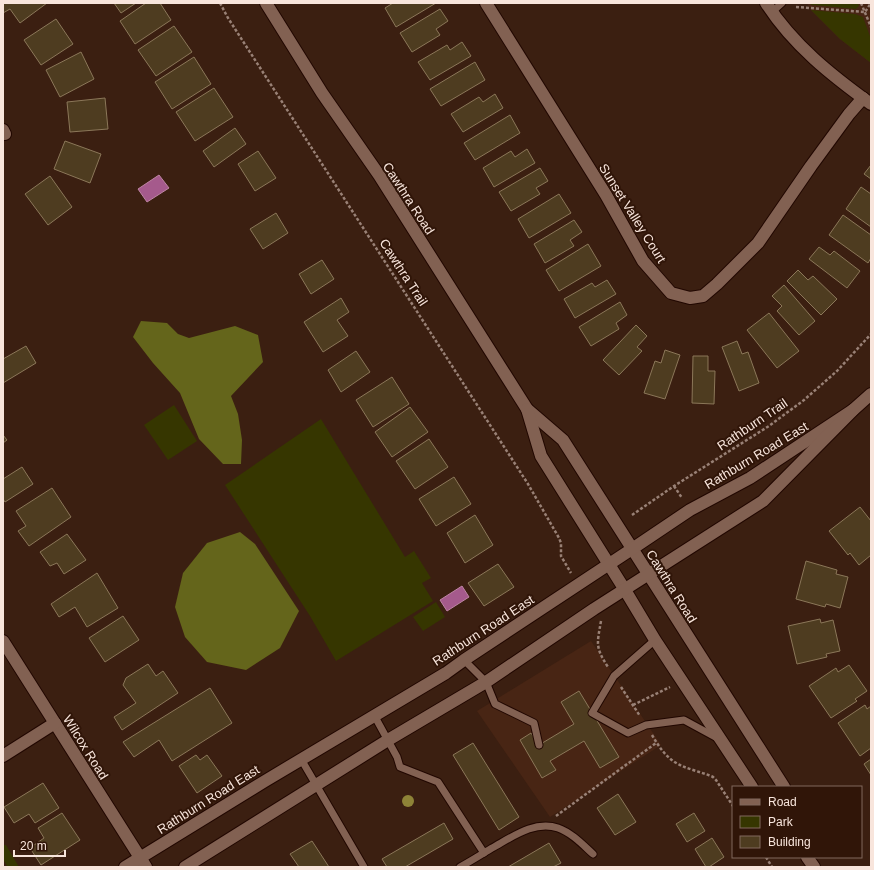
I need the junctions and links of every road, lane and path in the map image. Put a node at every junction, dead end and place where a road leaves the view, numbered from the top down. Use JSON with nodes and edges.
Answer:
{"nodes":[{"id":1,"x":220,"y":3,"type":"edge"},
{"id":2,"x":266,"y":3,"type":"edge"},
{"id":3,"x":486,"y":3,"type":"edge"},
{"id":4,"x":782,"y":3,"type":"edge"},
{"id":5,"x":861,"y":3,"type":"edge"},
{"id":6,"x":871,"y":3,"type":"edge"},
{"id":7,"x":769,"y":7,"type":"edge"},
{"id":8,"x":796,"y":7,"type":"dead end"},
{"id":9,"x":865,"y":12,"type":"junction"},
{"id":10,"x":871,"y":27,"type":"edge"},
{"id":11,"x":867,"y":101,"type":"edge"},
{"id":12,"x":871,"y":334,"type":"edge"},
{"id":13,"x":871,"y":394,"type":"edge"},
{"id":14,"x":527,"y":409,"type":"junction"},
{"id":15,"x":853,"y":410,"type":"junction"},
{"id":16,"x":632,"y":515,"type":"dead end"},
{"id":17,"x":632,"y":549,"type":"junction"},
{"id":18,"x":561,"y":556,"type":"dead end"},
{"id":19,"x":609,"y":564,"type":"junction"},
{"id":20,"x":648,"y":575,"type":"junction"},
{"id":21,"x":625,"y":590,"type":"junction"},
{"id":22,"x":654,"y":640,"type":"junction"},
{"id":23,"x":3,"y":641,"type":"edge"},
{"id":24,"x":464,"y":660,"type":"junction"},
{"id":25,"x":682,"y":681,"type":"junction"},
{"id":26,"x":486,"y":682,"type":"junction"},
{"id":27,"x":633,"y":705,"type":"dead end"},
{"id":28,"x":374,"y":716,"type":"junction"},
{"id":29,"x":55,"y":723,"type":"junction"},
{"id":30,"x":388,"y":740,"type":"junction"},
{"id":31,"x":720,"y":740,"type":"junction"},
{"id":32,"x":538,"y":745,"type":"dead end"},
{"id":33,"x":3,"y":756,"type":"edge"},
{"id":34,"x":301,"y":759,"type":"junction"},
{"id":35,"x":316,"y":784,"type":"junction"},
{"id":36,"x":751,"y":786,"type":"edge"},
{"id":37,"x":783,"y":786,"type":"edge"},
{"id":38,"x":732,"y":804,"type":"edge"},
{"id":39,"x":548,"y":826,"type":"junction"},
{"id":40,"x":484,"y":853,"type":"junction"},
{"id":41,"x":593,"y":854,"type":"dead end"},
{"id":42,"x":767,"y":858,"type":"edge"},
{"id":43,"x":808,"y":858,"type":"edge"},
{"id":44,"x":143,"y":862,"type":"edge"},
{"id":45,"x":125,"y":867,"type":"edge"},
{"id":46,"x":185,"y":867,"type":"edge"},
{"id":47,"x":364,"y":867,"type":"edge"},
{"id":48,"x":460,"y":867,"type":"edge"},
{"id":49,"x":772,"y":867,"type":"edge"},
{"id":50,"x":814,"y":867,"type":"edge"}],
"edges":[{"from":1,"to":18,"type":"path","name":"Cawthra Trail"},
{"from":2,"to":14,"type":"street","name":"Cawthra Road"},
{"from":3,"to":11,"type":"street","name":"Sunset Valley Court"},
{"from":4,"to":7,"type":"lane"},
{"from":5,"to":9,"type":"path"},
{"from":6,"to":9,"type":"path"},
{"from":7,"to":11,"type":"street"},
{"from":8,"to":9,"type":"path"},
{"from":9,"to":10,"type":"path"},
{"from":12,"to":16,"type":"path","name":"Rathburn Trail"},
{"from":13,"to":15,"type":"street","name":"Rathburn Road East"},
{"from":14,"to":17,"type":"street","name":"Cawthra Road"},
{"from":14,"to":19,"type":"street","name":"Cawthra Road"},
{"from":15,"to":17,"type":"street","name":"Rathburn Road East"},
{"from":15,"to":20,"type":"street","name":"Rathburn Road East"},
{"from":17,"to":19,"type":"street","name":"Rathburn Road East"},
{"from":17,"to":20,"type":"street","name":"Cawthra Road"},
{"from":19,"to":21,"type":"street","name":"Cawthra Road"},
{"from":19,"to":24,"type":"street","name":"Rathburn Road East"},
{"from":20,"to":21,"type":"street","name":"Rathburn Road East"},
{"from":20,"to":37,"type":"street","name":"Cawthra Road"},
{"from":21,"to":22,"type":"street","name":"Cawthra Road"},
{"from":21,"to":26,"type":"street","name":"Rathburn Road East"},
{"from":22,"to":25,"type":"street","name":"Cawthra Road"},
{"from":22,"to":31,"type":"lane"},
{"from":23,"to":29,"type":"street","name":"Wilcox Road"},
{"from":24,"to":26,"type":"lane"},
{"from":24,"to":28,"type":"street","name":"Rathburn Road East"},
{"from":25,"to":27,"type":"path"},
{"from":25,"to":31,"type":"street","name":"Cawthra Road"},
{"from":26,"to":30,"type":"street","name":"Rathburn Road East"},
{"from":26,"to":32,"type":"lane"},
{"from":28,"to":30,"type":"lane"},
{"from":28,"to":34,"type":"street","name":"Rathburn Road East"},
{"from":29,"to":33,"type":"street"},
{"from":29,"to":44,"type":"street","name":"Wilcox Road"},
{"from":30,"to":35,"type":"street","name":"Rathburn Road East"},
{"from":30,"to":40,"type":"lane"},
{"from":31,"to":36,"type":"street","name":"Cawthra Road"},
{"from":34,"to":35,"type":"lane"},
{"from":34,"to":44,"type":"street","name":"Rathburn Road East"},
{"from":35,"to":46,"type":"street","name":"Rathburn Road East"},
{"from":35,"to":47,"type":"lane"},
{"from":38,"to":39,"type":"path"},
{"from":39,"to":40,"type":"lane"},
{"from":39,"to":41,"type":"lane"},
{"from":40,"to":48,"type":"lane"},
{"from":42,"to":49,"type":"path"},
{"from":43,"to":50,"type":"street"},
{"from":44,"to":45,"type":"street","name":"Rathburn Road East"}]}
